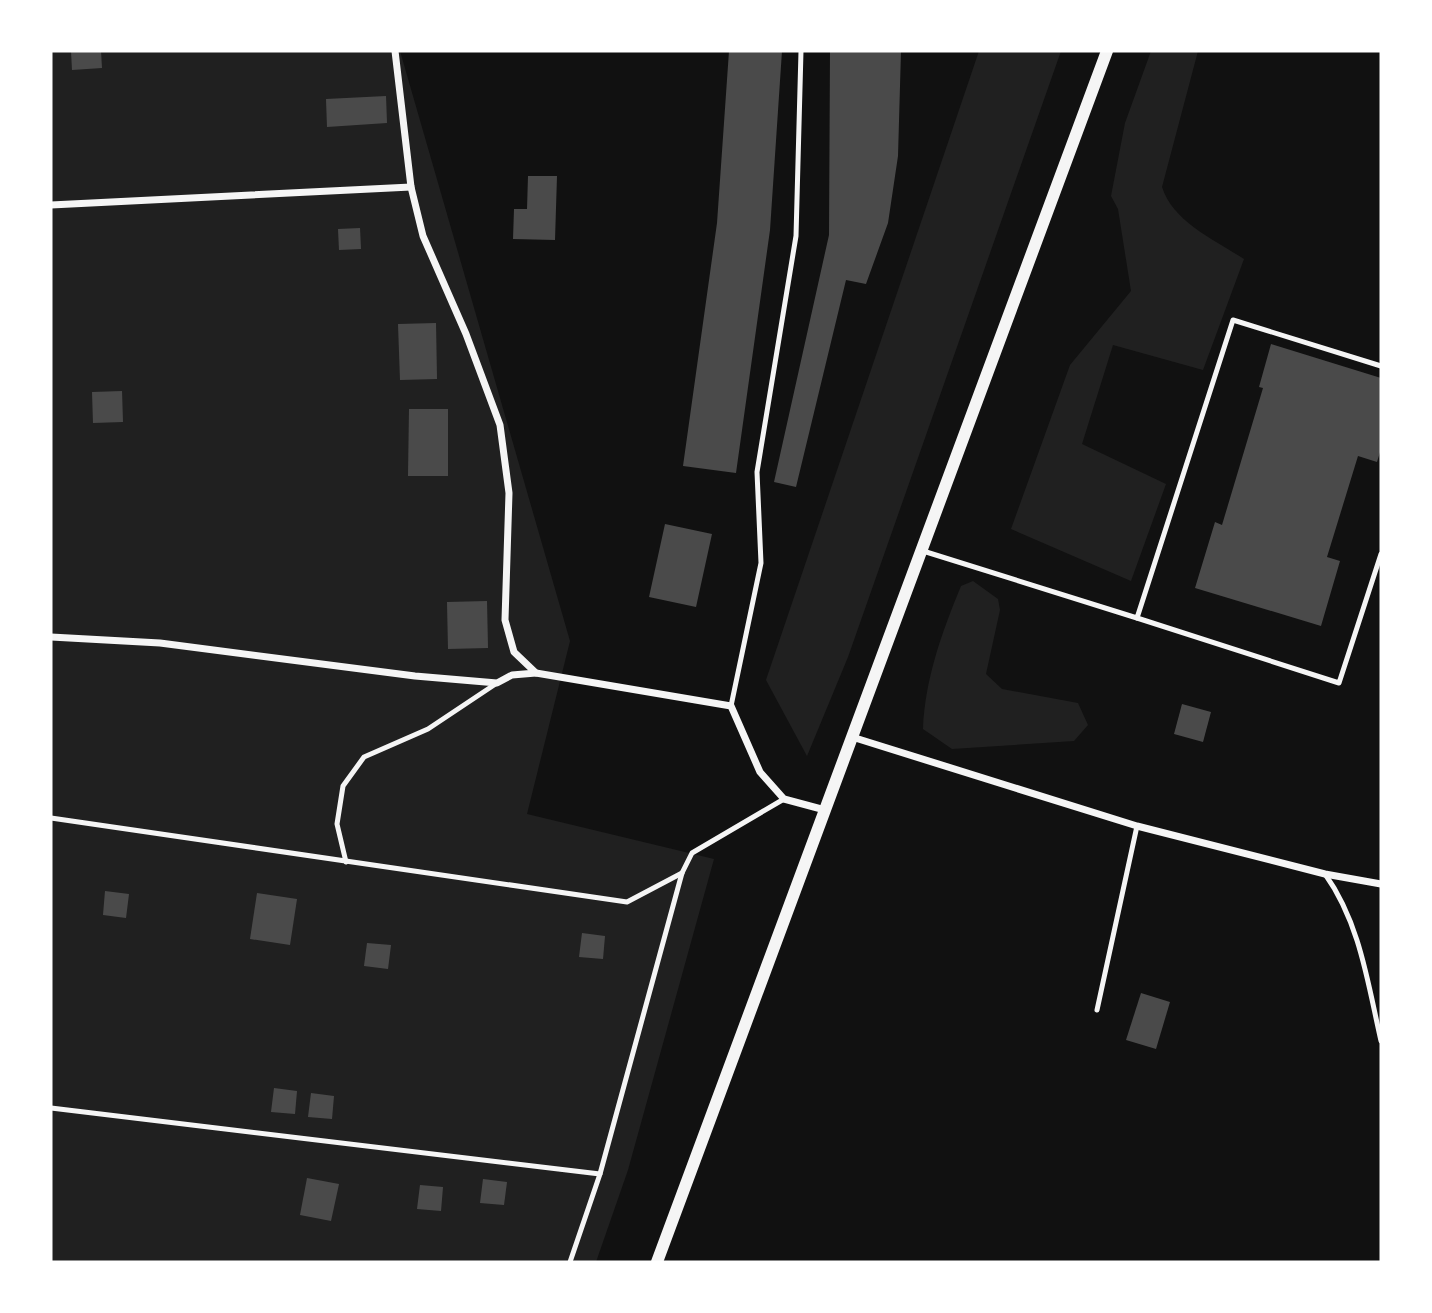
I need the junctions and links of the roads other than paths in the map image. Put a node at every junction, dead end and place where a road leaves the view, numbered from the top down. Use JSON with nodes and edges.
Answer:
{"nodes":[{"id":1,"x":395,"y":51,"type":"edge"},
{"id":2,"x":802,"y":51,"type":"edge"},
{"id":3,"x":1107,"y":51,"type":"edge"},
{"id":4,"x":411,"y":187,"type":"junction"},
{"id":5,"x":51,"y":205,"type":"edge"},
{"id":6,"x":1381,"y":366,"type":"edge"},
{"id":7,"x":920,"y":550,"type":"junction"},
{"id":8,"x":1381,"y":554,"type":"edge"},
{"id":9,"x":1137,"y":618,"type":"junction"},
{"id":10,"x":51,"y":637,"type":"edge"},
{"id":11,"x":536,"y":673,"type":"junction"},
{"id":12,"x":497,"y":683,"type":"junction"},
{"id":13,"x":731,"y":706,"type":"junction"},
{"id":14,"x":852,"y":737,"type":"junction"},
{"id":15,"x":784,"y":799,"type":"junction"},
{"id":16,"x":826,"y":810,"type":"junction"},
{"id":17,"x":51,"y":818,"type":"edge"},
{"id":18,"x":1137,"y":825,"type":"junction"},
{"id":19,"x":346,"y":862,"type":"junction"},
{"id":20,"x":682,"y":873,"type":"junction"},
{"id":21,"x":1325,"y":874,"type":"junction"},
{"id":22,"x":1381,"y":884,"type":"edge"},
{"id":23,"x":1097,"y":1010,"type":"dead end"},
{"id":24,"x":1381,"y":1041,"type":"edge"},
{"id":25,"x":51,"y":1108,"type":"edge"},
{"id":26,"x":600,"y":1174,"type":"junction"},
{"id":27,"x":570,"y":1262,"type":"edge"},
{"id":28,"x":657,"y":1262,"type":"edge"}],
"edges":[{"from":1,"to":4,"type":"street"},
{"from":2,"to":13,"type":"lane"},
{"from":3,"to":7,"type":"street"},
{"from":4,"to":5,"type":"street"},
{"from":4,"to":11,"type":"street"},
{"from":6,"to":9,"type":"lane"},
{"from":7,"to":9,"type":"lane"},
{"from":7,"to":14,"type":"street"},
{"from":8,"to":9,"type":"lane"},
{"from":10,"to":12,"type":"street"},
{"from":11,"to":12,"type":"street"},
{"from":11,"to":13,"type":"street"},
{"from":12,"to":19,"type":"lane"},
{"from":13,"to":15,"type":"street"},
{"from":14,"to":16,"type":"street"},
{"from":14,"to":18,"type":"street"},
{"from":15,"to":16,"type":"street"},
{"from":15,"to":20,"type":"lane"},
{"from":16,"to":28,"type":"street"},
{"from":17,"to":19,"type":"lane"},
{"from":18,"to":21,"type":"street"},
{"from":18,"to":23,"type":"lane"},
{"from":19,"to":20,"type":"lane"},
{"from":20,"to":26,"type":"lane"},
{"from":21,"to":22,"type":"street"},
{"from":21,"to":24,"type":"lane"},
{"from":25,"to":26,"type":"lane"},
{"from":26,"to":27,"type":"lane"}]}
